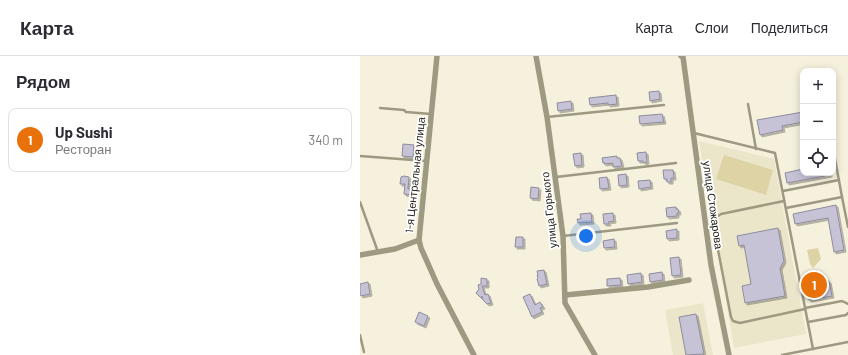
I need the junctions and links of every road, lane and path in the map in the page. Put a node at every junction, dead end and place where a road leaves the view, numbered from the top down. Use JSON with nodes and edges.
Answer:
{"nodes":[{"id":1,"x":437,"y":56,"type":"edge"},
{"id":2,"x":536,"y":56,"type":"edge"},
{"id":3,"x":682,"y":56,"type":"edge"},
{"id":4,"x":748,"y":104,"type":"dead end"},
{"id":5,"x":664,"y":105,"type":"dead end"},
{"id":6,"x":380,"y":108,"type":"dead end"},
{"id":7,"x":431,"y":114,"type":"junction"},
{"id":8,"x":547,"y":118,"type":"junction"},
{"id":9,"x":693,"y":133,"type":"junction"},
{"id":10,"x":756,"y":148,"type":"junction"},
{"id":11,"x":360,"y":156,"type":"edge"},
{"id":12,"x":427,"y":161,"type":"junction"},
{"id":13,"x":676,"y":163,"type":"dead end"},
{"id":14,"x":836,"y":164,"type":"edge"},
{"id":15,"x":556,"y":177,"type":"junction"},
{"id":16,"x":839,"y":180,"type":"junction"},
{"id":17,"x":783,"y":191,"type":"junction"},
{"id":18,"x":842,"y":197,"type":"junction"},
{"id":19,"x":784,"y":201,"type":"junction"},
{"id":20,"x":360,"y":202,"type":"edge"},
{"id":21,"x":786,"y":208,"type":"junction"},
{"id":22,"x":847,"y":217,"type":"edge"},
{"id":23,"x":678,"y":223,"type":"dead end"},
{"id":24,"x":848,"y":228,"type":"edge"},
{"id":25,"x":563,"y":236,"type":"junction"},
{"id":26,"x":419,"y":240,"type":"junction"},
{"id":27,"x":378,"y":253,"type":"junction"},
{"id":28,"x":360,"y":255,"type":"edge"},
{"id":29,"x":689,"y":280,"type":"dead end"},
{"id":30,"x":565,"y":295,"type":"junction"},
{"id":31,"x":848,"y":304,"type":"edge"},
{"id":32,"x":805,"y":309,"type":"junction"},
{"id":33,"x":848,"y":313,"type":"edge"},
{"id":34,"x":808,"y":322,"type":"junction"},
{"id":35,"x":360,"y":335,"type":"edge"},
{"id":36,"x":848,"y":342,"type":"edge"},
{"id":37,"x":813,"y":349,"type":"junction"},
{"id":38,"x":364,"y":352,"type":"dead end"},
{"id":39,"x":474,"y":355,"type":"edge"},
{"id":40,"x":595,"y":355,"type":"edge"},
{"id":41,"x":729,"y":355,"type":"edge"},
{"id":42,"x":782,"y":355,"type":"edge"}],
"edges":[{"from":1,"to":7,"type":"street","name":"1-я Центральная улица"},
{"from":2,"to":8,"type":"street","name":"улица Горького"},
{"from":3,"to":9,"type":"street","name":"улица Стожарова"},
{"from":4,"to":10,"type":"lane"},
{"from":5,"to":8,"type":"lane"},
{"from":6,"to":7,"type":"lane"},
{"from":7,"to":12,"type":"street","name":"1-я Центральная улица"},
{"from":8,"to":15,"type":"street","name":"улица Горького"},
{"from":9,"to":10,"type":"lane"},
{"from":9,"to":41,"type":"street","name":"улица Стожарова"},
{"from":10,"to":17,"type":"lane"},
{"from":11,"to":12,"type":"lane"},
{"from":12,"to":26,"type":"street","name":"1-я Центральная улица"},
{"from":13,"to":15,"type":"lane"},
{"from":14,"to":16,"type":"lane"},
{"from":15,"to":25,"type":"street","name":"улица Горького"},
{"from":16,"to":17,"type":"lane"},
{"from":16,"to":18,"type":"lane"},
{"from":17,"to":19,"type":"lane"},
{"from":18,"to":21,"type":"lane"},
{"from":18,"to":22,"type":"lane"},
{"from":19,"to":21,"type":"lane"},
{"from":19,"to":32,"type":"lane"},
{"from":20,"to":27,"type":"lane"},
{"from":21,"to":32,"type":"lane"},
{"from":22,"to":24,"type":"lane"},
{"from":23,"to":25,"type":"lane"},
{"from":25,"to":30,"type":"street","name":"улица Горького"},
{"from":26,"to":27,"type":"street"},
{"from":26,"to":39,"type":"street","name":"1-я Центральная улица"},
{"from":27,"to":28,"type":"street"},
{"from":29,"to":30,"type":"street"},
{"from":30,"to":40,"type":"street","name":"улица Горького"},
{"from":31,"to":32,"type":"lane"},
{"from":32,"to":34,"type":"lane"},
{"from":33,"to":34,"type":"lane"},
{"from":34,"to":37,"type":"lane"},
{"from":35,"to":38,"type":"lane"},
{"from":36,"to":37,"type":"lane"},
{"from":37,"to":42,"type":"lane"}]}
